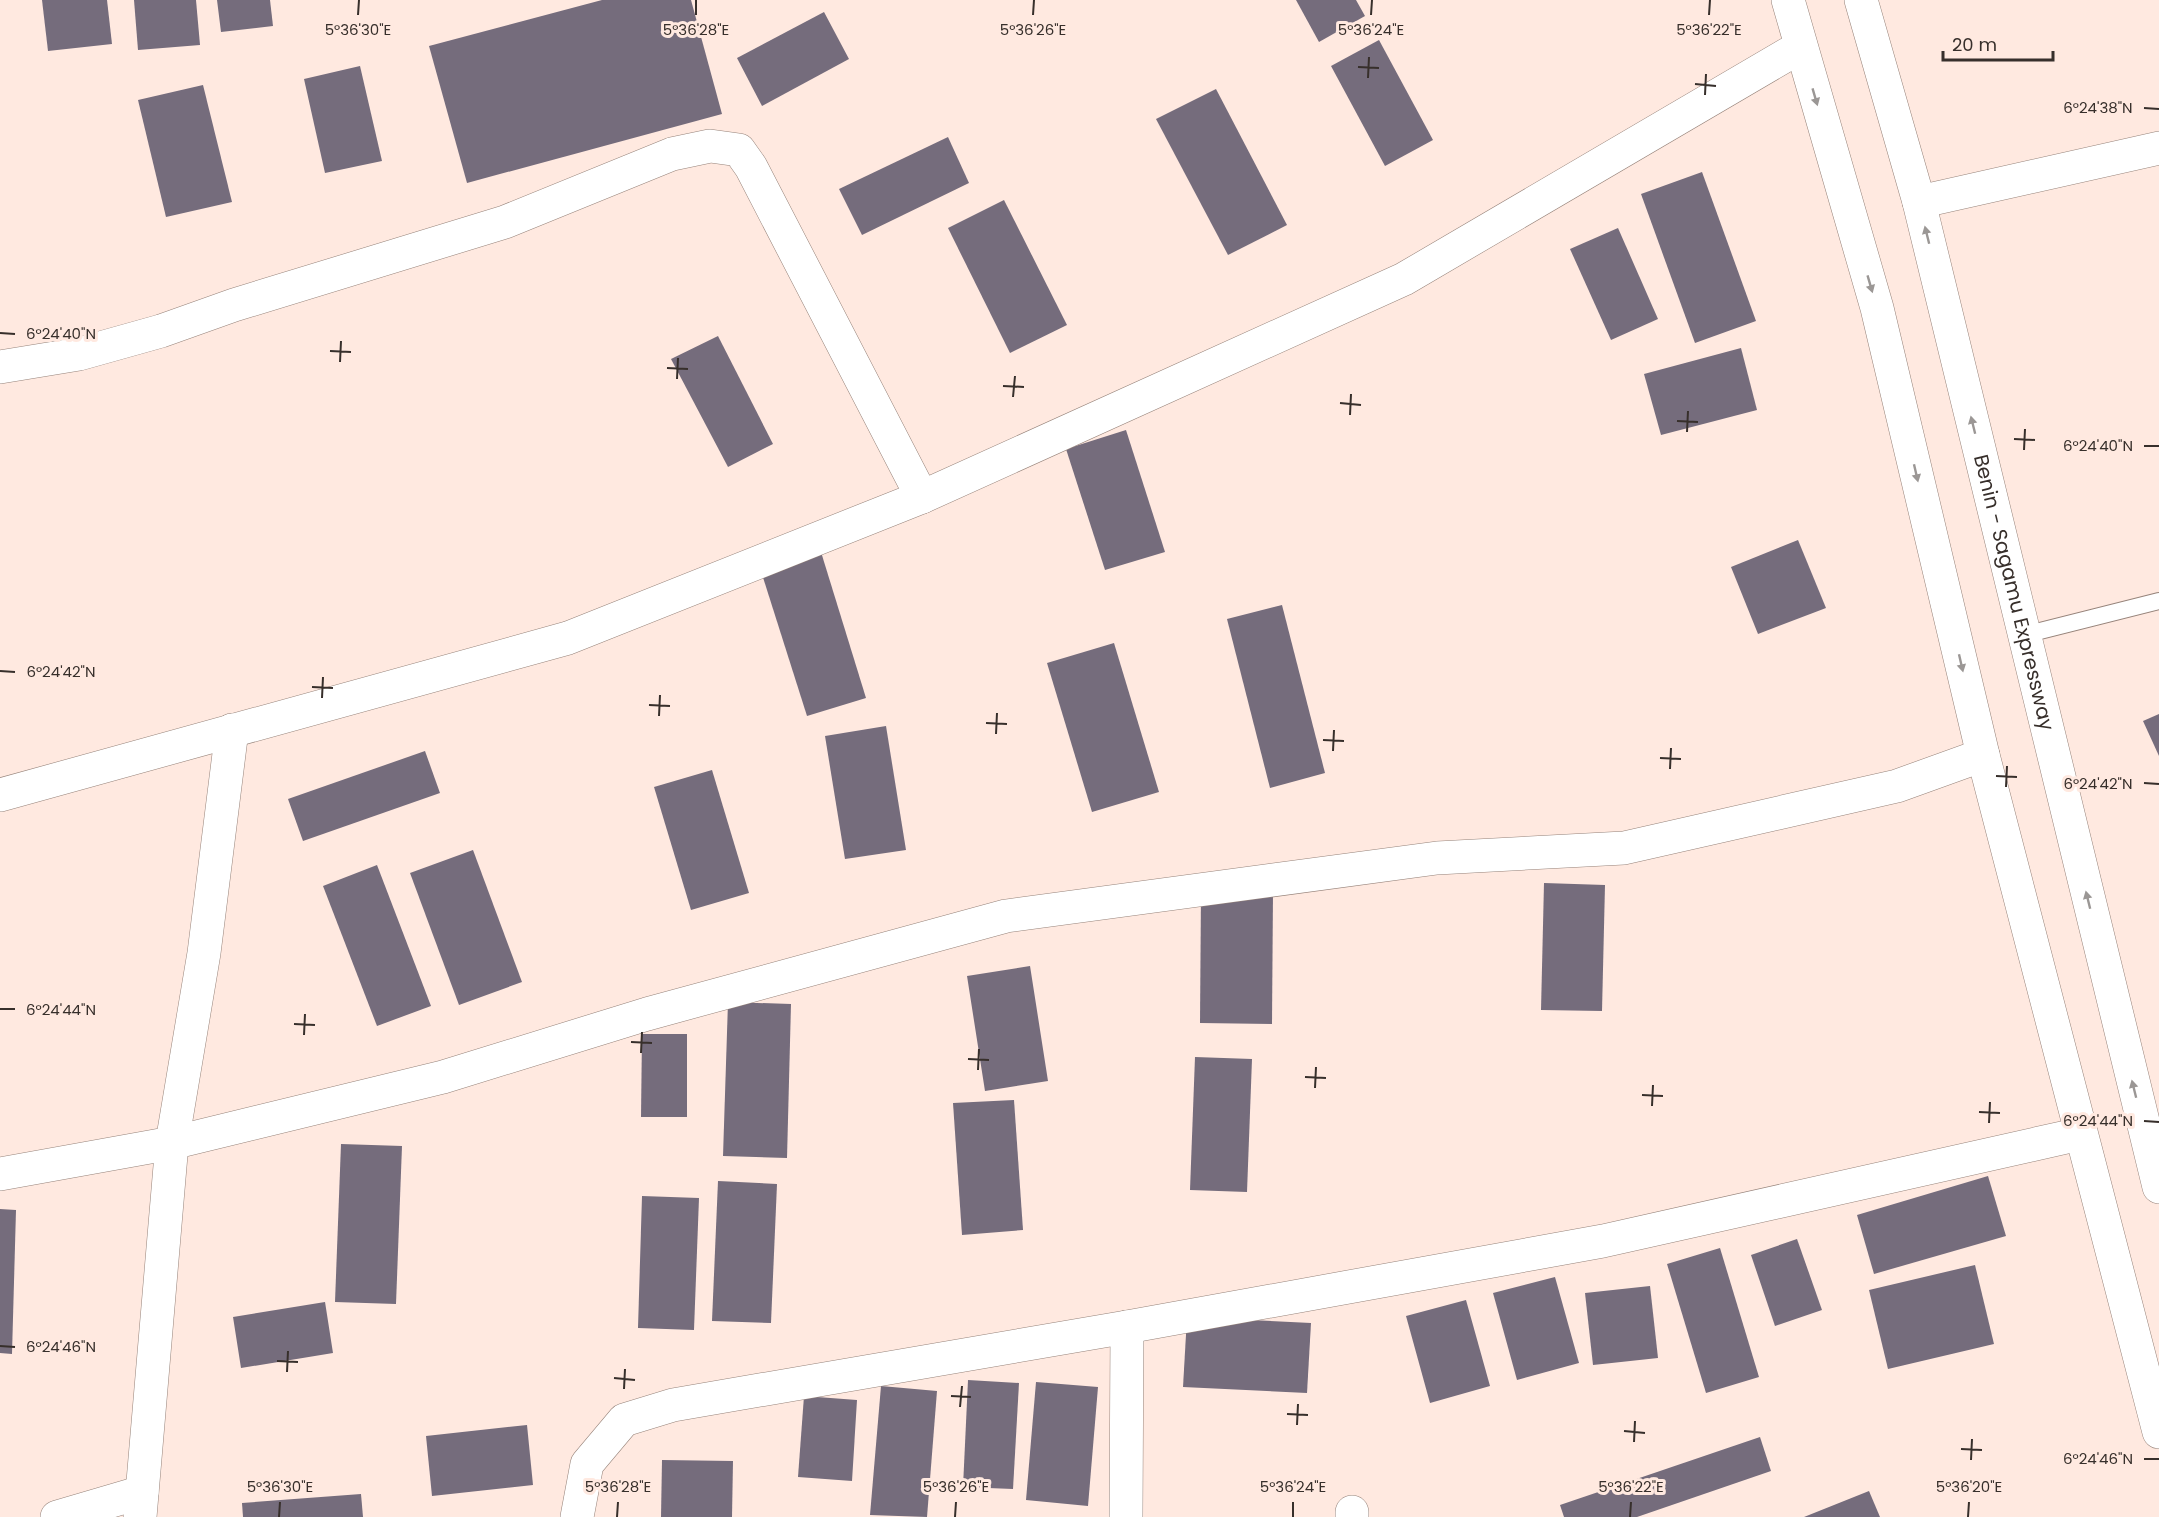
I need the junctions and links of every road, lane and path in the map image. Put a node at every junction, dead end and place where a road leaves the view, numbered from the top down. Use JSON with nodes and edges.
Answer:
{"nodes":[{"id":1,"x":1788,"y":0,"type":"edge"},
{"id":2,"x":1861,"y":0,"type":"edge"},
{"id":3,"x":1800,"y":47,"type":"junction"},
{"id":4,"x":2159,"y":148,"type":"edge"},
{"id":5,"x":1919,"y":202,"type":"junction"},
{"id":6,"x":0,"y":367,"type":"edge"},
{"id":7,"x":922,"y":497,"type":"junction"},
{"id":8,"x":2159,"y":601,"type":"edge"},
{"id":9,"x":2024,"y":635,"type":"junction"},
{"id":10,"x":232,"y":730,"type":"junction"},
{"id":11,"x":1983,"y":755,"type":"junction"},
{"id":12,"x":0,"y":795,"type":"edge"},
{"id":13,"x":2080,"y":1134,"type":"junction"},
{"id":14,"x":172,"y":1143,"type":"junction"},
{"id":15,"x":0,"y":1174,"type":"edge"},
{"id":16,"x":2159,"y":1187,"type":"edge"},
{"id":17,"x":1126,"y":1327,"type":"junction"},
{"id":18,"x":2159,"y":1432,"type":"edge"},
{"id":19,"x":141,"y":1505,"type":"edge"},
{"id":20,"x":57,"y":1517,"type":"edge"},
{"id":21,"x":577,"y":1517,"type":"edge"},
{"id":22,"x":1126,"y":1517,"type":"edge"}],
"edges":[{"from":1,"to":3,"type":"main road"},
{"from":2,"to":5,"type":"main road","name":"Benin - Sagamu Expressway"},
{"from":3,"to":7,"type":"main road"},
{"from":3,"to":11,"type":"main road","one_way":true},
{"from":4,"to":5,"type":"main road"},
{"from":9,"to":5,"type":"main road","name":"Benin - Sagamu Expressway","one_way":true},
{"from":6,"to":7,"type":"main road"},
{"from":7,"to":10,"type":"main road"},
{"from":8,"to":9,"type":"lane"},
{"from":16,"to":9,"type":"main road","name":"Benin - Sagamu Expressway","one_way":true},
{"from":10,"to":12,"type":"main road"},
{"from":10,"to":14,"type":"main road"},
{"from":11,"to":13,"type":"main road"},
{"from":11,"to":14,"type":"main road"},
{"from":13,"to":17,"type":"main road"},
{"from":13,"to":18,"type":"main road"},
{"from":14,"to":15,"type":"main road"},
{"from":14,"to":19,"type":"main road"},
{"from":17,"to":21,"type":"main road"},
{"from":17,"to":22,"type":"main road"},
{"from":19,"to":20,"type":"main road"}]}
